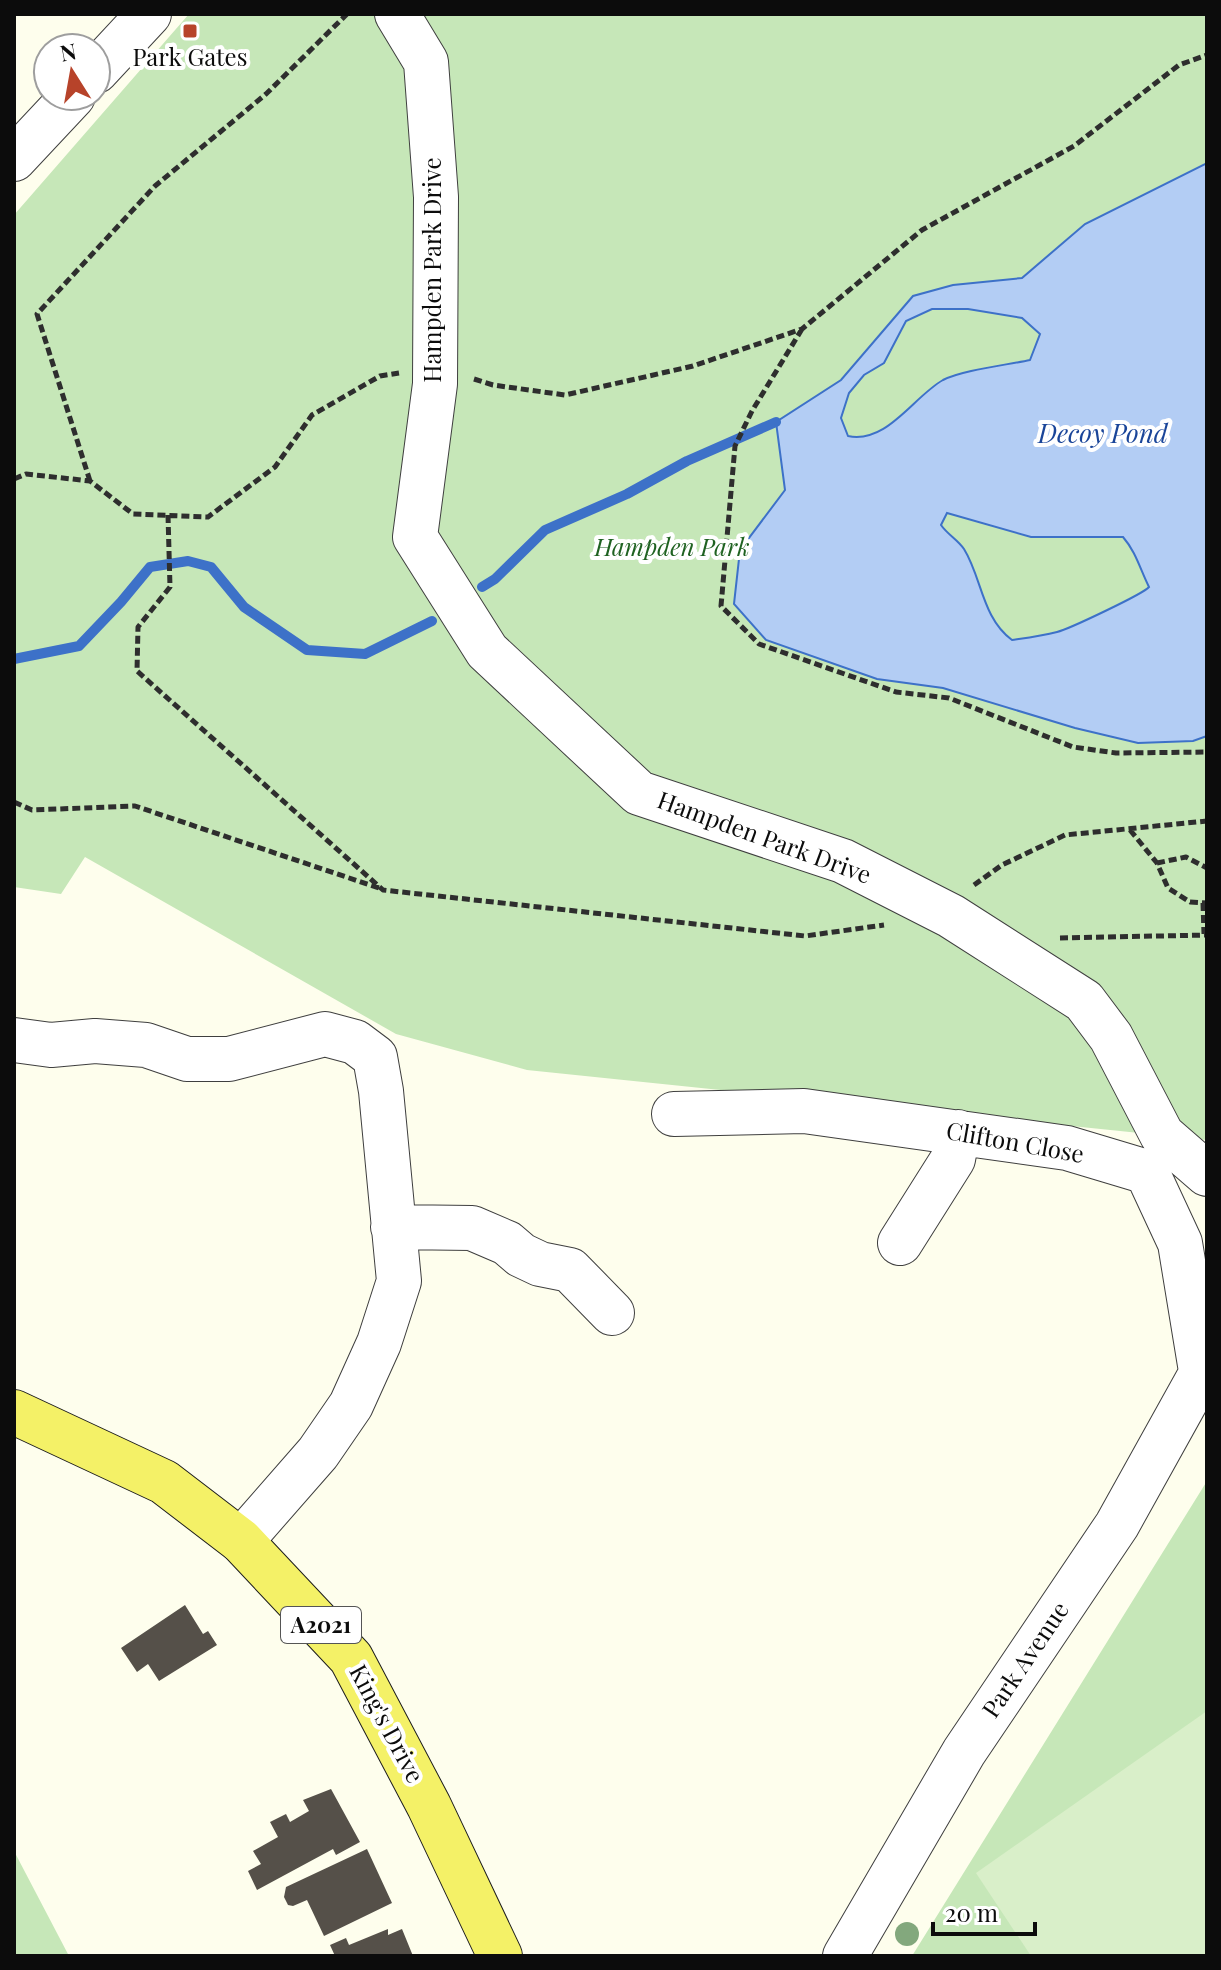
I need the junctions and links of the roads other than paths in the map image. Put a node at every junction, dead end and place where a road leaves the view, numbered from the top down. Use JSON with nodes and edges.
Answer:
{"nodes":[{"id":1,"x":149,"y":14,"type":"edge"},
{"id":2,"x":397,"y":14,"type":"edge"},
{"id":3,"x":112,"y":54,"type":"edge"},
{"id":4,"x":58,"y":112,"type":"edge"},
{"id":5,"x":14,"y":159,"type":"edge"},
{"id":6,"x":14,"y":1040,"type":"edge"},
{"id":7,"x":674,"y":1114,"type":"dead end"},
{"id":8,"x":958,"y":1132,"type":"junction"},
{"id":9,"x":1207,"y":1174,"type":"edge"},
{"id":10,"x":393,"y":1227,"type":"junction"},
{"id":11,"x":900,"y":1243,"type":"dead end"},
{"id":12,"x":612,"y":1313,"type":"dead end"},
{"id":13,"x":1201,"y":1381,"type":"edge"},
{"id":14,"x":14,"y":1412,"type":"edge"},
{"id":15,"x":241,"y":1541,"type":"junction"},
{"id":16,"x":500,"y":1956,"type":"edge"},
{"id":17,"x":845,"y":1956,"type":"edge"}],
"edges":[{"from":1,"to":3,"type":"street"},
{"from":2,"to":9,"type":"street","name":"Hampden Park Drive"},
{"from":4,"to":5,"type":"street"},
{"from":6,"to":10,"type":"street"},
{"from":7,"to":8,"type":"street","name":"Clifton Close"},
{"from":8,"to":11,"type":"street"},
{"from":8,"to":13,"type":"street","name":"Clifton Close"},
{"from":10,"to":12,"type":"street"},
{"from":10,"to":15,"type":"street"},
{"from":13,"to":17,"type":"street","name":"Park Avenue"},
{"from":14,"to":15,"type":"main road","name":"King's Drive","number":"A2021"},
{"from":15,"to":16,"type":"main road","name":"King's Drive","number":"A2021"}]}
